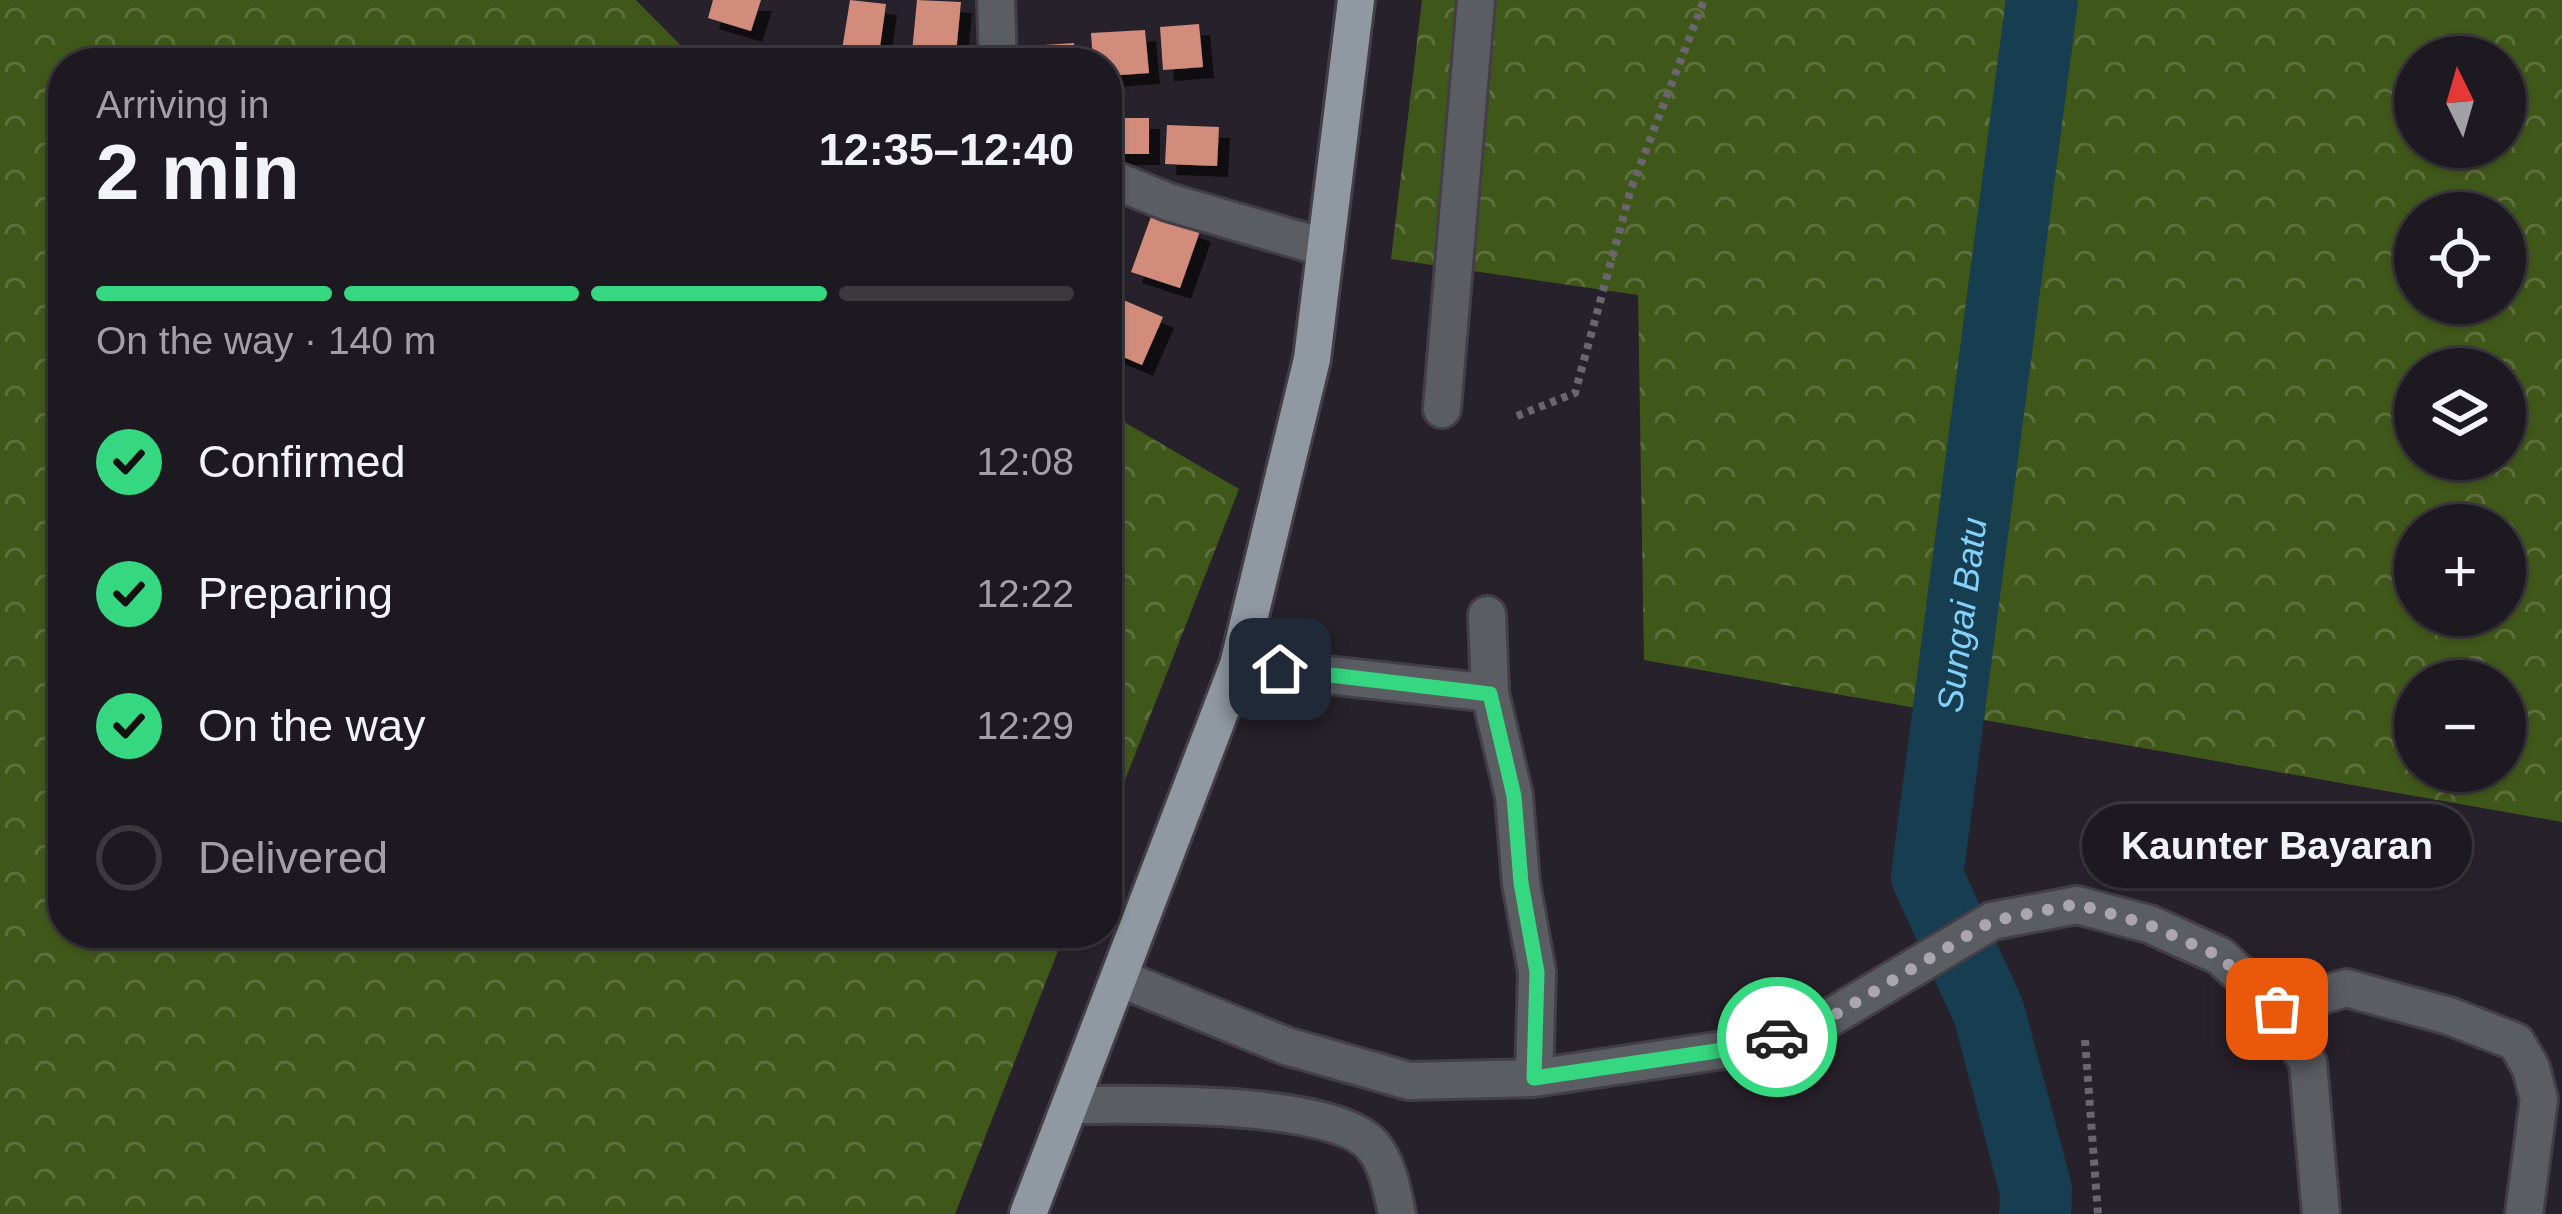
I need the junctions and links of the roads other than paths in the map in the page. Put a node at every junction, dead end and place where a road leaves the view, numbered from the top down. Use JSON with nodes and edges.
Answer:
{"nodes":[{"id":1,"x":996,"y":0,"type":"edge"},
{"id":2,"x":1356,"y":0,"type":"edge"},
{"id":3,"x":1476,"y":0,"type":"edge"},
{"id":4,"x":998,"y":48,"type":"edge"},
{"id":5,"x":1122,"y":183,"type":"edge"},
{"id":6,"x":1326,"y":248,"type":"junction"},
{"id":7,"x":1442,"y":409,"type":"dead end"},
{"id":8,"x":1487,"y":615,"type":"dead end"},
{"id":9,"x":1238,"y":664,"type":"junction"},
{"id":10,"x":1490,"y":694,"type":"junction"},
{"id":11,"x":1119,"y":978,"type":"junction"},
{"id":12,"x":2277,"y":1009,"type":"junction"},
{"id":13,"x":1534,"y":1078,"type":"junction"},
{"id":14,"x":1071,"y":1105,"type":"junction"},
{"id":15,"x":1028,"y":1214,"type":"edge"},
{"id":16,"x":1397,"y":1214,"type":"edge"},
{"id":17,"x":2321,"y":1214,"type":"edge"},
{"id":18,"x":2524,"y":1214,"type":"edge"}],
"edges":[{"from":1,"to":4,"type":"street"},
{"from":2,"to":6,"type":"main road"},
{"from":3,"to":7,"type":"street"},
{"from":5,"to":6,"type":"street"},
{"from":6,"to":9,"type":"main road"},
{"from":8,"to":10,"type":"street"},
{"from":9,"to":10,"type":"street"},
{"from":9,"to":11,"type":"main road"},
{"from":10,"to":13,"type":"street"},
{"from":11,"to":13,"type":"street"},
{"from":11,"to":14,"type":"main road"},
{"from":12,"to":13,"type":"street"},
{"from":12,"to":17,"type":"street"},
{"from":12,"to":18,"type":"street"},
{"from":14,"to":15,"type":"main road"},
{"from":14,"to":16,"type":"street"}]}
